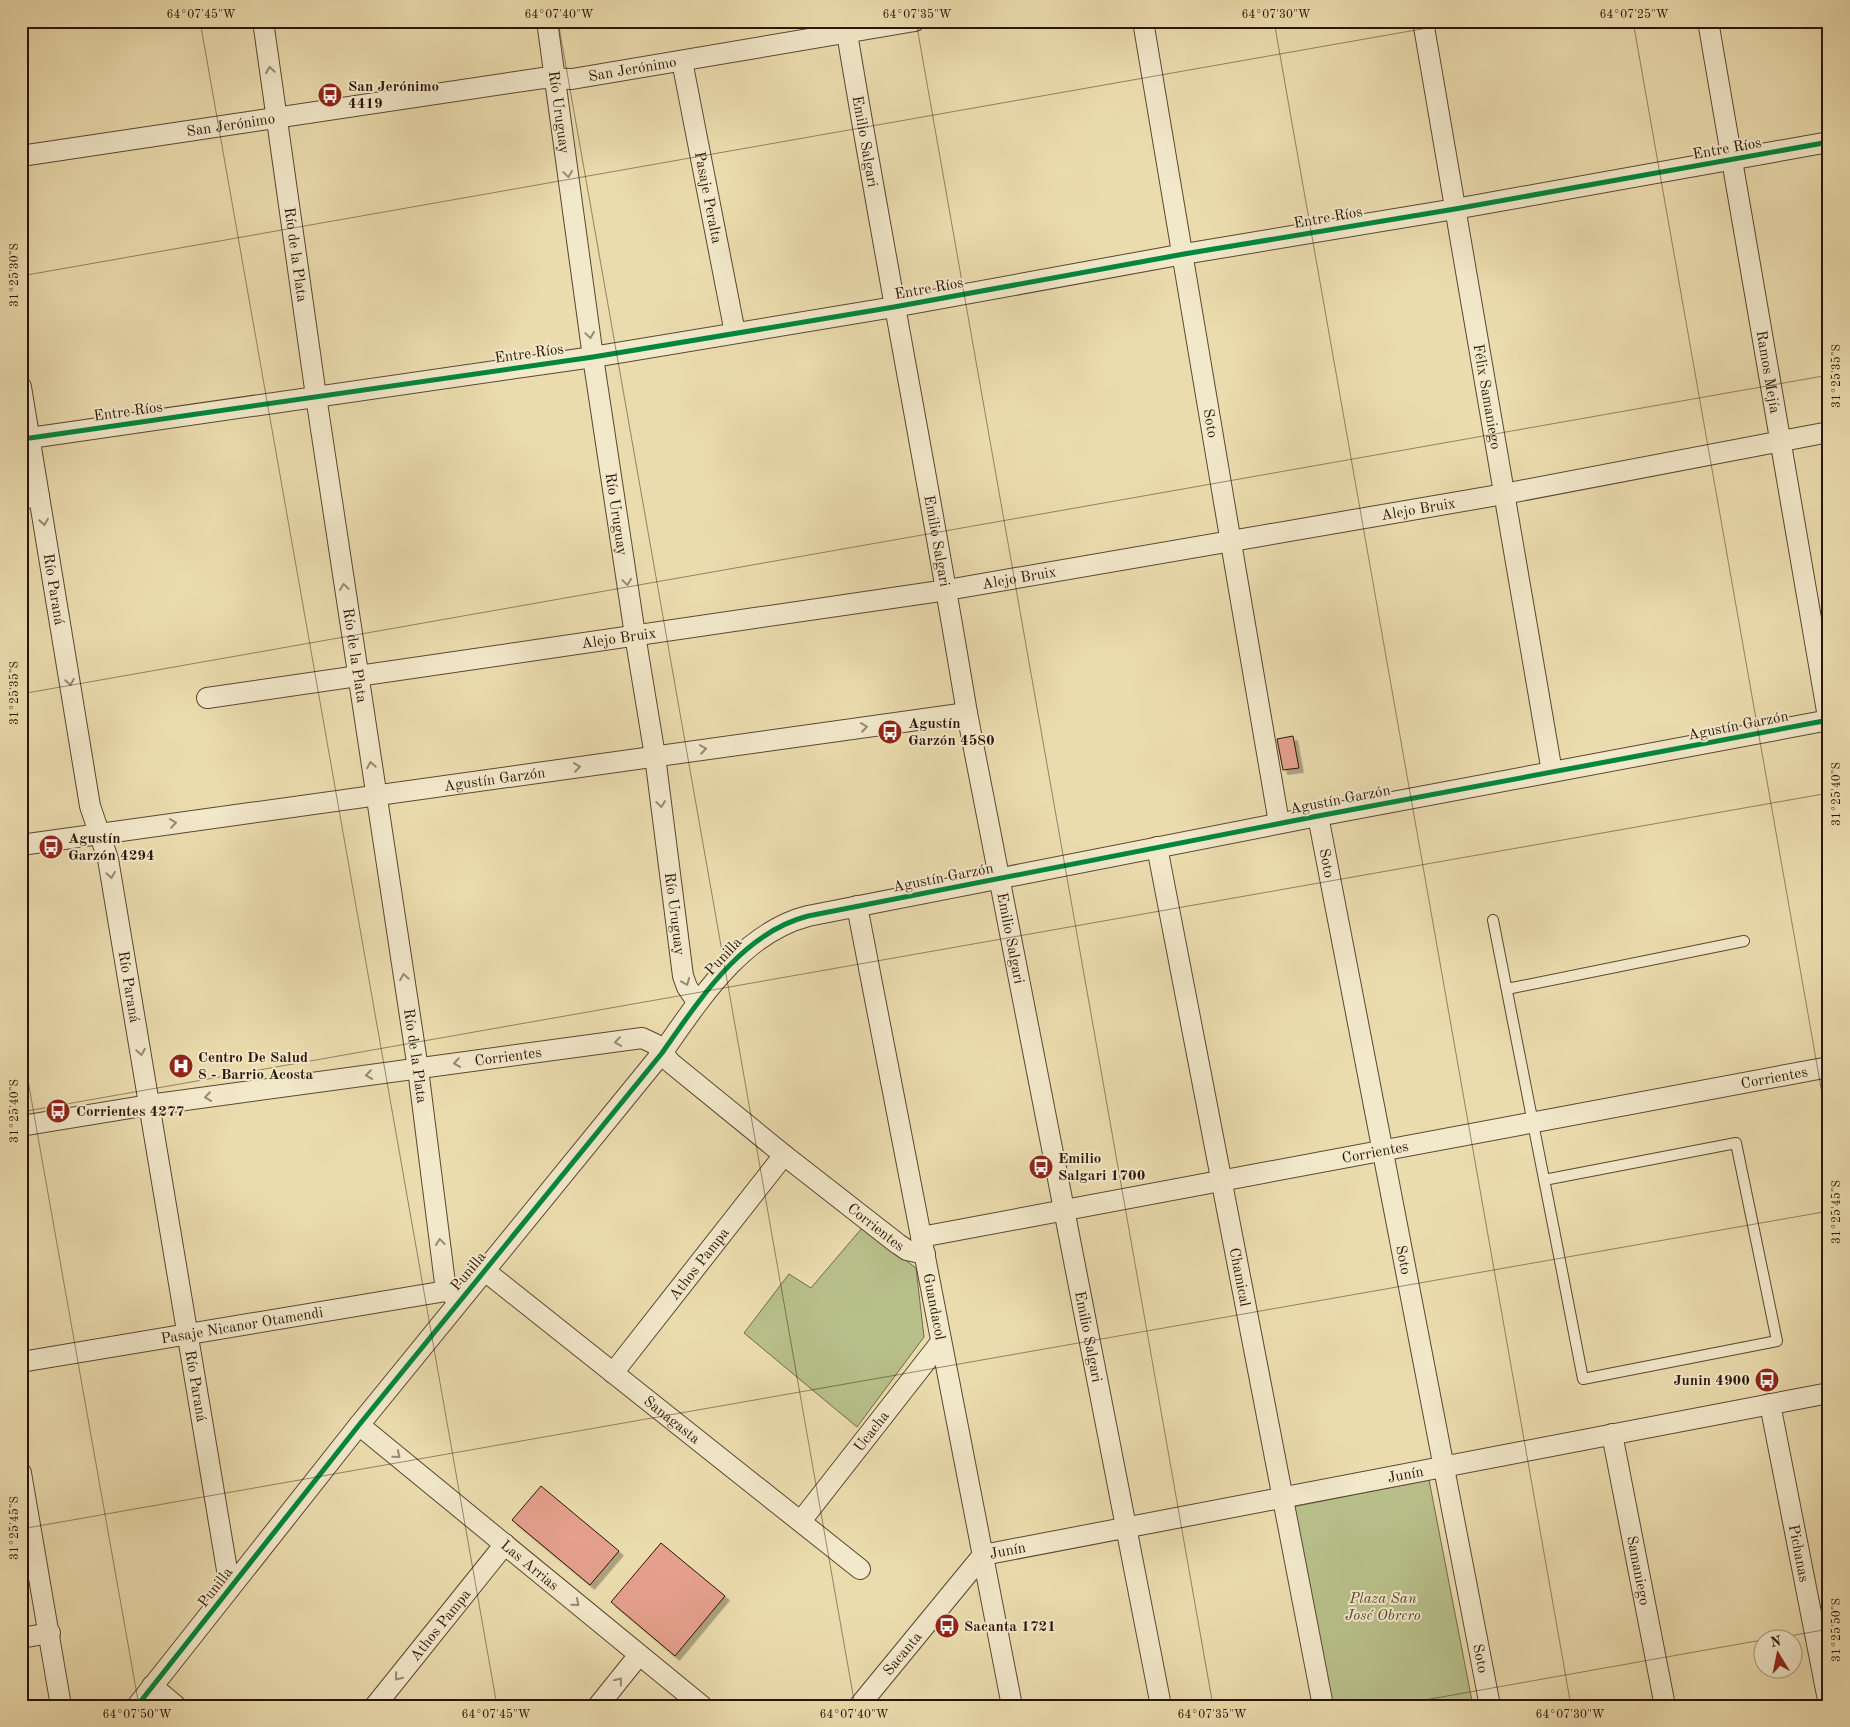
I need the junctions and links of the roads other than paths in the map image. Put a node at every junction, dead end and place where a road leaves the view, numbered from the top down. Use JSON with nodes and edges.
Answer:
{"nodes":[{"id":1,"x":263,"y":21,"type":"edge"},
{"id":2,"x":547,"y":21,"type":"edge"},
{"id":3,"x":915,"y":21,"type":"edge"},
{"id":4,"x":1143,"y":21,"type":"edge"},
{"id":5,"x":1423,"y":21,"type":"edge"},
{"id":6,"x":1708,"y":21,"type":"edge"},
{"id":7,"x":846,"y":28,"type":"edge"},
{"id":8,"x":682,"y":61,"type":"junction"},
{"id":9,"x":555,"y":78,"type":"junction"},
{"id":10,"x":277,"y":118,"type":"junction"},
{"id":11,"x":1829,"y":142,"type":"edge"},
{"id":12,"x":21,"y":156,"type":"edge"},
{"id":13,"x":1732,"y":160,"type":"junction"},
{"id":14,"x":1455,"y":209,"type":"junction"},
{"id":15,"x":1184,"y":254,"type":"junction"},
{"id":16,"x":894,"y":307,"type":"junction"},
{"id":17,"x":735,"y":332,"type":"junction"},
{"id":18,"x":593,"y":357,"type":"junction"},
{"id":19,"x":21,"y":387,"type":"edge"},
{"id":20,"x":316,"y":396,"type":"junction"},
{"id":21,"x":1829,"y":432,"type":"edge"},
{"id":22,"x":30,"y":438,"type":"junction"},
{"id":23,"x":1781,"y":442,"type":"junction"},
{"id":24,"x":1504,"y":494,"type":"junction"},
{"id":25,"x":30,"y":497,"type":"edge"},
{"id":26,"x":1230,"y":542,"type":"junction"},
{"id":27,"x":947,"y":590,"type":"junction"},
{"id":28,"x":635,"y":635,"type":"junction"},
{"id":29,"x":357,"y":675,"type":"junction"},
{"id":30,"x":206,"y":698,"type":"dead end"},
{"id":31,"x":967,"y":713,"type":"junction"},
{"id":32,"x":1829,"y":721,"type":"edge"},
{"id":33,"x":655,"y":756,"type":"junction"},
{"id":34,"x":1552,"y":772,"type":"junction"},
{"id":35,"x":376,"y":795,"type":"junction"},
{"id":36,"x":1318,"y":816,"type":"junction"},
{"id":37,"x":1279,"y":823,"type":"junction"},
{"id":38,"x":100,"y":834,"type":"junction"},
{"id":39,"x":21,"y":845,"type":"edge"},
{"id":40,"x":1157,"y":848,"type":"junction"},
{"id":41,"x":1000,"y":878,"type":"junction"},
{"id":42,"x":857,"y":906,"type":"junction"},
{"id":43,"x":1493,"y":920,"type":"dead end"},
{"id":44,"x":1744,"y":941,"type":"dead end"},
{"id":45,"x":1507,"y":989,"type":"junction"},
{"id":46,"x":697,"y":1002,"type":"junction"},
{"id":47,"x":662,"y":1053,"type":"junction"},
{"id":48,"x":1829,"y":1067,"type":"edge"},
{"id":49,"x":418,"y":1069,"type":"junction"},
{"id":50,"x":149,"y":1105,"type":"junction"},
{"id":51,"x":1533,"y":1122,"type":"junction"},
{"id":52,"x":21,"y":1126,"type":"edge"},
{"id":53,"x":1382,"y":1151,"type":"junction"},
{"id":54,"x":784,"y":1155,"type":"junction"},
{"id":55,"x":1544,"y":1180,"type":"junction"},
{"id":56,"x":1221,"y":1181,"type":"junction"},
{"id":57,"x":1065,"y":1210,"type":"junction"},
{"id":58,"x":923,"y":1246,"type":"junction"},
{"id":59,"x":485,"y":1271,"type":"junction"},
{"id":60,"x":453,"y":1295,"type":"junction"},
{"id":61,"x":187,"y":1334,"type":"junction"},
{"id":62,"x":941,"y":1342,"type":"junction"},
{"id":63,"x":21,"y":1362,"type":"edge"},
{"id":64,"x":613,"y":1373,"type":"junction"},
{"id":65,"x":1829,"y":1393,"type":"edge"},
{"id":66,"x":1770,"y":1404,"type":"junction"},
{"id":67,"x":359,"y":1425,"type":"junction"},
{"id":68,"x":1612,"y":1434,"type":"junction"},
{"id":69,"x":1444,"y":1466,"type":"junction"},
{"id":70,"x":21,"y":1473,"type":"edge"},
{"id":71,"x":1282,"y":1497,"type":"junction"},
{"id":72,"x":801,"y":1521,"type":"junction"},
{"id":73,"x":1126,"y":1528,"type":"junction"},
{"id":74,"x":505,"y":1544,"type":"junction"},
{"id":75,"x":983,"y":1555,"type":"junction"},
{"id":76,"x":860,"y":1568,"type":"dead end"},
{"id":77,"x":230,"y":1588,"type":"junction"},
{"id":78,"x":50,"y":1633,"type":"junction"},
{"id":79,"x":21,"y":1638,"type":"edge"},
{"id":80,"x":639,"y":1655,"type":"junction"},
{"id":81,"x":152,"y":1686,"type":"junction"},
{"id":82,"x":1829,"y":1704,"type":"edge"},
{"id":83,"x":61,"y":1706,"type":"edge"},
{"id":84,"x":136,"y":1706,"type":"edge"},
{"id":85,"x":176,"y":1706,"type":"edge"},
{"id":86,"x":375,"y":1706,"type":"edge"},
{"id":87,"x":598,"y":1706,"type":"edge"},
{"id":88,"x":702,"y":1706,"type":"edge"},
{"id":89,"x":859,"y":1706,"type":"edge"},
{"id":90,"x":1012,"y":1706,"type":"edge"},
{"id":91,"x":1161,"y":1706,"type":"edge"},
{"id":92,"x":1323,"y":1706,"type":"edge"},
{"id":93,"x":1490,"y":1706,"type":"edge"},
{"id":94,"x":1665,"y":1706,"type":"edge"}],
"edges":[{"from":10,"to":1,"type":"street","name":"Río de la Plata","one_way":true},
{"from":2,"to":9,"type":"street","name":"Río Uruguay"},
{"from":3,"to":7,"type":"street","name":"San Jerónimo"},
{"from":4,"to":15,"type":"street","name":"Soto"},
{"from":5,"to":14,"type":"street","name":"Félix Samaniego"},
{"from":6,"to":13,"type":"street","name":"Ramos Mejía"},
{"from":7,"to":8,"type":"street","name":"San Jerónimo"},
{"from":7,"to":16,"type":"street","name":"Emilio Salgari"},
{"from":8,"to":9,"type":"street","name":"San Jerónimo"},
{"from":8,"to":17,"type":"street","name":"Pasaje Peralta"},
{"from":9,"to":10,"type":"street","name":"San Jerónimo"},
{"from":9,"to":18,"type":"street","name":"Río Uruguay","one_way":true},
{"from":10,"to":12,"type":"street","name":"San Jerónimo"},
{"from":10,"to":20,"type":"street","name":"Río de la Plata"},
{"from":11,"to":13,"type":"street","name":"Entre Ríos"},
{"from":13,"to":14,"type":"street","name":"Entre Ríos"},
{"from":13,"to":23,"type":"street","name":"Ramos Mejía"},
{"from":14,"to":15,"type":"street","name":"Entre Ríos"},
{"from":14,"to":24,"type":"street","name":"Félix Samaniego"},
{"from":15,"to":16,"type":"street","name":"Entre Ríos"},
{"from":15,"to":26,"type":"street","name":"Soto"},
{"from":16,"to":17,"type":"street","name":"Entre Ríos"},
{"from":16,"to":27,"type":"street","name":"Emilio Salgari"},
{"from":17,"to":18,"type":"street","name":"Entre Ríos"},
{"from":18,"to":20,"type":"street","name":"Entre Ríos"},
{"from":18,"to":28,"type":"street","name":"Río Uruguay","one_way":true},
{"from":19,"to":22,"type":"street","name":"Río Paraná"},
{"from":20,"to":22,"type":"street","name":"Entre Ríos"},
{"from":29,"to":20,"type":"street","name":"Río de la Plata","one_way":true},
{"from":21,"to":23,"type":"street","name":"Alejo Bruix"},
{"from":22,"to":25,"type":"street","name":"Río Paraná"},
{"from":23,"to":24,"type":"street","name":"Alejo Bruix"},
{"from":23,"to":32,"type":"street","name":"Ramos Mejía"},
{"from":24,"to":26,"type":"street","name":"Alejo Bruix"},
{"from":24,"to":34,"type":"street","name":"Félix Samaniego"},
{"from":25,"to":38,"type":"street","name":"Río Paraná","one_way":true},
{"from":26,"to":27,"type":"street","name":"Alejo Bruix"},
{"from":26,"to":37,"type":"street","name":"Soto"},
{"from":27,"to":28,"type":"street","name":"Alejo Bruix"},
{"from":27,"to":31,"type":"street","name":"Emilio Salgari"},
{"from":28,"to":29,"type":"street","name":"Alejo Bruix"},
{"from":28,"to":33,"type":"street","name":"Río Uruguay"},
{"from":29,"to":30,"type":"street","name":"Alejo Bruix"},
{"from":35,"to":29,"type":"street","name":"Río de la Plata","one_way":true},
{"from":33,"to":31,"type":"street","name":"Agustín Garzón","one_way":true},
{"from":31,"to":41,"type":"street","name":"Emilio Salgari"},
{"from":32,"to":34,"type":"street","name":"Agustín Garzón"},
{"from":35,"to":33,"type":"street","name":"Agustín Garzón","one_way":true},
{"from":33,"to":46,"type":"street","name":"Río Uruguay","one_way":true},
{"from":34,"to":36,"type":"street","name":"Agustín Garzón"},
{"from":38,"to":35,"type":"street","name":"Agustín Garzón","one_way":true},
{"from":49,"to":35,"type":"street","name":"Río de la Plata","one_way":true},
{"from":36,"to":37,"type":"street","name":"Agustín Garzón"},
{"from":36,"to":53,"type":"street","name":"Soto"},
{"from":37,"to":40,"type":"street","name":"Agustín Garzón"},
{"from":38,"to":39,"type":"street","name":"Agustín Garzón"},
{"from":38,"to":50,"type":"street","name":"Río Paraná","one_way":true},
{"from":40,"to":41,"type":"street","name":"Agustín Garzón"},
{"from":40,"to":56,"type":"street","name":"Chamical"},
{"from":41,"to":42,"type":"street","name":"Agustín Garzón"},
{"from":41,"to":57,"type":"street","name":"Emilio Salgari"},
{"from":42,"to":46,"type":"street","name":"Punilla"},
{"from":42,"to":58,"type":"street","name":"Guandacol"},
{"from":43,"to":45,"type":"lane"},
{"from":44,"to":45,"type":"lane"},
{"from":45,"to":51,"type":"lane"},
{"from":46,"to":47,"type":"street","name":"Punilla"},
{"from":47,"to":49,"type":"street","name":"Corrientes","one_way":true},
{"from":47,"to":54,"type":"street","name":"Corrientes"},
{"from":47,"to":59,"type":"street","name":"Punilla"},
{"from":48,"to":51,"type":"street","name":"Corrientes"},
{"from":49,"to":50,"type":"street","name":"Corrientes","one_way":true},
{"from":60,"to":49,"type":"street","name":"Río de la Plata","one_way":true},
{"from":50,"to":52,"type":"street","name":"Corrientes"},
{"from":50,"to":61,"type":"street","name":"Río Paraná"},
{"from":51,"to":53,"type":"street","name":"Corrientes"},
{"from":51,"to":55,"type":"lane"},
{"from":53,"to":56,"type":"street","name":"Corrientes"},
{"from":53,"to":69,"type":"street","name":"Soto"},
{"from":54,"to":58,"type":"street","name":"Corrientes"},
{"from":54,"to":64,"type":"street","name":"Athos Pampa"},
{"from":55,"to":55,"type":"lane"},
{"from":56,"to":57,"type":"street","name":"Corrientes"},
{"from":56,"to":71,"type":"street","name":"Chamical"},
{"from":57,"to":58,"type":"street","name":"Corrientes"},
{"from":57,"to":73,"type":"street","name":"Emilio Salgari"},
{"from":58,"to":62,"type":"street","name":"Guandacol"},
{"from":59,"to":60,"type":"street","name":"Punilla"},
{"from":59,"to":64,"type":"street","name":"Sanagasta"},
{"from":60,"to":61,"type":"street","name":"Pasaje Nicanor Otamendi"},
{"from":60,"to":67,"type":"street","name":"Punilla"},
{"from":61,"to":63,"type":"street","name":"Pasaje Nicanor Otamendi"},
{"from":61,"to":77,"type":"street","name":"Río Paraná"},
{"from":62,"to":72,"type":"street","name":"Ucacha"},
{"from":62,"to":75,"type":"street","name":"Guandacol"},
{"from":64,"to":72,"type":"street","name":"Sanagasta"},
{"from":65,"to":66,"type":"street","name":"Junín"},
{"from":66,"to":68,"type":"street","name":"Junín"},
{"from":66,"to":82,"type":"street","name":"Pichanas"},
{"from":67,"to":74,"type":"street","name":"Las Arrias","one_way":true},
{"from":67,"to":77,"type":"street","name":"Punilla"},
{"from":68,"to":69,"type":"street","name":"Junín"},
{"from":68,"to":94,"type":"street","name":"Samaniego"},
{"from":69,"to":71,"type":"street","name":"Junín"},
{"from":69,"to":93,"type":"street","name":"Soto"},
{"from":70,"to":78,"type":"street"},
{"from":71,"to":73,"type":"street","name":"Junín"},
{"from":71,"to":92,"type":"street","name":"Chamical"},
{"from":72,"to":76,"type":"street","name":"Sanagasta"},
{"from":73,"to":75,"type":"street","name":"Junín"},
{"from":73,"to":91,"type":"street","name":"Emilio Salgari"},
{"from":74,"to":80,"type":"street","name":"Las Arrias","one_way":true},
{"from":74,"to":86,"type":"street","name":"Athos Pampa","one_way":true},
{"from":75,"to":89,"type":"street","name":"Sacanta"},
{"from":75,"to":90,"type":"street","name":"Guandacol"},
{"from":77,"to":81,"type":"street","name":"Punilla"},
{"from":78,"to":79,"type":"street"},
{"from":78,"to":83,"type":"street"},
{"from":87,"to":80,"type":"street","one_way":true},
{"from":80,"to":88,"type":"street","name":"Las Arrias"},
{"from":81,"to":84,"type":"street","name":"Punilla"},
{"from":81,"to":85,"type":"street"}]}
